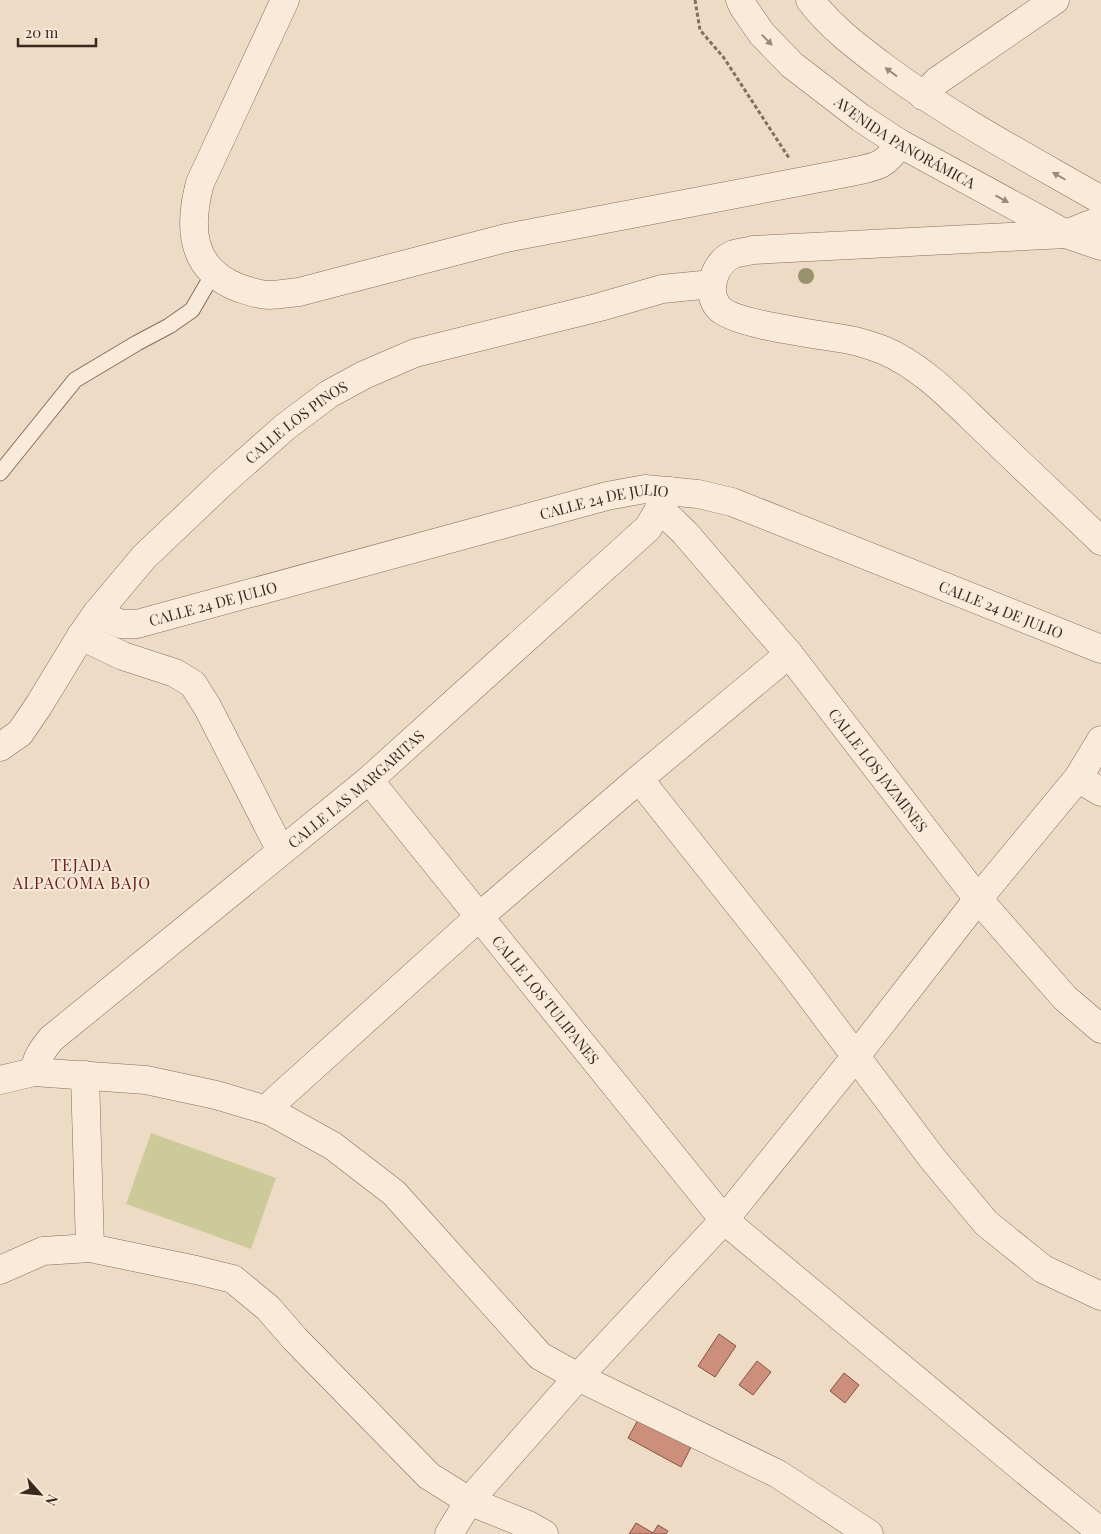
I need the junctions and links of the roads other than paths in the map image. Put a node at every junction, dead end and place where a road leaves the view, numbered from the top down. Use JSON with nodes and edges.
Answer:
{"nodes":[{"id":1,"x":285,"y":0,"type":"edge"},
{"id":2,"x":740,"y":0,"type":"edge"},
{"id":3,"x":810,"y":0,"type":"edge"},
{"id":4,"x":1055,"y":0,"type":"edge"},
{"id":5,"x":923,"y":96,"type":"junction"},
{"id":6,"x":899,"y":143,"type":"junction"},
{"id":7,"x":1101,"y":200,"type":"edge"},
{"id":8,"x":1101,"y":220,"type":"edge"},
{"id":9,"x":1066,"y":234,"type":"junction"},
{"id":10,"x":1101,"y":246,"type":"edge"},
{"id":11,"x":213,"y":274,"type":"junction"},
{"id":12,"x":712,"y":284,"type":"junction"},
{"id":13,"x":0,"y":472,"type":"edge"},
{"id":14,"x":665,"y":500,"type":"junction"},
{"id":15,"x":1101,"y":541,"type":"edge"},
{"id":16,"x":97,"y":613,"type":"junction"},
{"id":17,"x":81,"y":636,"type":"junction"},
{"id":18,"x":1101,"y":649,"type":"edge"},
{"id":19,"x":789,"y":654,"type":"junction"},
{"id":20,"x":1101,"y":740,"type":"edge"},
{"id":21,"x":0,"y":747,"type":"edge"},
{"id":22,"x":1078,"y":778,"type":"junction"},
{"id":23,"x":369,"y":780,"type":"junction"},
{"id":24,"x":639,"y":780,"type":"junction"},
{"id":25,"x":1101,"y":792,"type":"edge"},
{"id":26,"x":281,"y":851,"type":"junction"},
{"id":27,"x":978,"y":899,"type":"junction"},
{"id":28,"x":478,"y":917,"type":"junction"},
{"id":29,"x":1101,"y":1029,"type":"edge"},
{"id":30,"x":856,"y":1056,"type":"junction"},
{"id":31,"x":34,"y":1072,"type":"junction"},
{"id":32,"x":85,"y":1075,"type":"junction"},
{"id":33,"x":0,"y":1080,"type":"edge"},
{"id":34,"x":270,"y":1110,"type":"junction"},
{"id":35,"x":724,"y":1220,"type":"junction"},
{"id":36,"x":90,"y":1248,"type":"junction"},
{"id":37,"x":0,"y":1270,"type":"edge"},
{"id":38,"x":1101,"y":1296,"type":"edge"},
{"id":39,"x":578,"y":1377,"type":"junction"},
{"id":40,"x":469,"y":1501,"type":"junction"},
{"id":41,"x":1101,"y":1532,"type":"edge"},
{"id":42,"x":449,"y":1534,"type":"edge"},
{"id":43,"x":544,"y":1534,"type":"edge"},
{"id":44,"x":869,"y":1534,"type":"edge"}],
"edges":[{"from":1,"to":11,"type":"street"},
{"from":2,"to":6,"type":"street","name":"AVENIDA PANORÁMICA","one_way":true},
{"from":5,"to":3,"type":"street","one_way":true},
{"from":4,"to":5,"type":"street"},
{"from":7,"to":5,"type":"street","one_way":true},
{"from":6,"to":9,"type":"street","name":"AVENIDA PANORÁMICA","one_way":true},
{"from":6,"to":11,"type":"street"},
{"from":8,"to":9,"type":"street"},
{"from":9,"to":10,"type":"street","name":"AVENIDA PANORÁMICA"},
{"from":9,"to":12,"type":"street"},
{"from":11,"to":13,"type":"lane"},
{"from":12,"to":15,"type":"street"},
{"from":12,"to":16,"type":"street","name":"CALLE LOS PINOS"},
{"from":14,"to":16,"type":"street","name":"CALLE 24 DE JULIO"},
{"from":14,"to":18,"type":"street","name":"CALLE 24 DE JULIO"},
{"from":14,"to":19,"type":"street","name":"CALLE LOS JAZMINES"},
{"from":14,"to":23,"type":"street","name":"CALLE LAS MARGARITAS"},
{"from":16,"to":17,"type":"street","name":"CALLE LOS PINOS"},
{"from":17,"to":21,"type":"street","name":"CALLE LOS PINOS"},
{"from":17,"to":26,"type":"street"},
{"from":19,"to":24,"type":"street"},
{"from":19,"to":27,"type":"street","name":"CALLE LOS JAZMINES"},
{"from":20,"to":22,"type":"street"},
{"from":22,"to":25,"type":"street"},
{"from":22,"to":27,"type":"street"},
{"from":23,"to":26,"type":"street","name":"CALLE LAS MARGARITAS"},
{"from":23,"to":28,"type":"street","name":"CALLE LOS TULIPANES"},
{"from":24,"to":28,"type":"street"},
{"from":24,"to":30,"type":"street"},
{"from":26,"to":31,"type":"street","name":"CALLE LAS MARGARITAS"},
{"from":27,"to":29,"type":"street","name":"CALLE LOS JAZMINES"},
{"from":27,"to":30,"type":"street"},
{"from":28,"to":34,"type":"street"},
{"from":28,"to":35,"type":"street","name":"CALLE LOS TULIPANES"},
{"from":30,"to":35,"type":"street"},
{"from":30,"to":38,"type":"street"},
{"from":31,"to":32,"type":"street"},
{"from":31,"to":33,"type":"street"},
{"from":32,"to":34,"type":"street"},
{"from":32,"to":36,"type":"street"},
{"from":34,"to":39,"type":"street"},
{"from":35,"to":39,"type":"street"},
{"from":35,"to":41,"type":"street","name":"CALLE LOS TULIPANES"},
{"from":36,"to":37,"type":"street"},
{"from":36,"to":40,"type":"street"},
{"from":39,"to":40,"type":"street"},
{"from":39,"to":44,"type":"street"},
{"from":40,"to":42,"type":"street"},
{"from":40,"to":43,"type":"street"}]}
